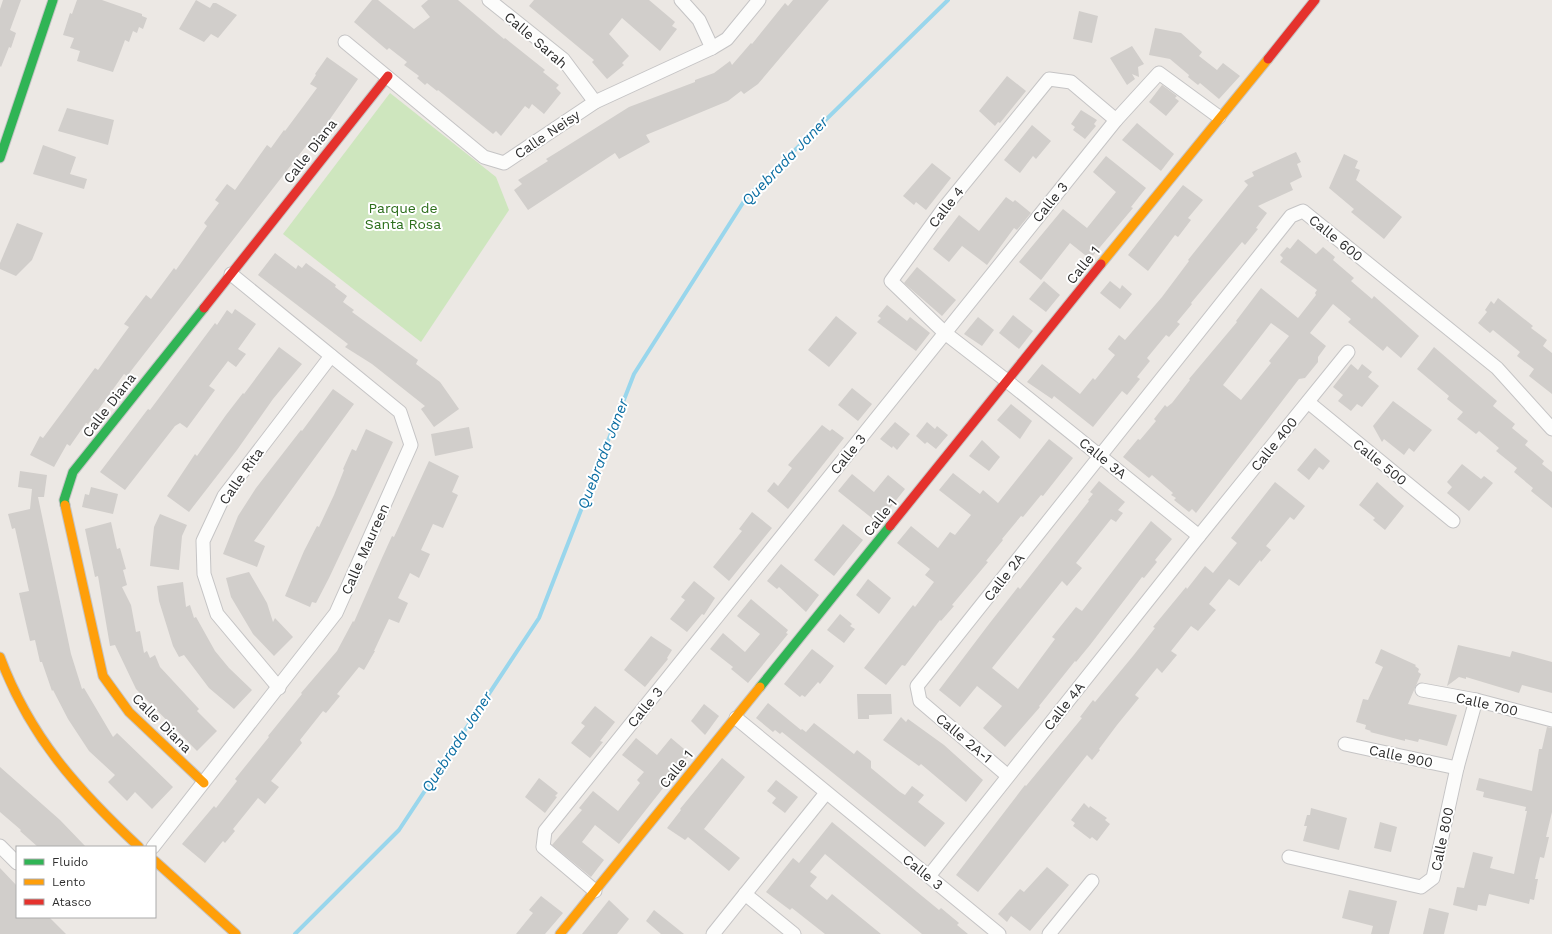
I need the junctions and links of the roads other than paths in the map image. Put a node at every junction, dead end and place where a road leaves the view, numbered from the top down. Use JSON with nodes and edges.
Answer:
{"nodes":[{"id":1,"x":53,"y":0,"type":"edge"},
{"id":2,"x":489,"y":0,"type":"edge"},
{"id":3,"x":681,"y":0,"type":"edge"},
{"id":4,"x":759,"y":0,"type":"edge"},
{"id":5,"x":1314,"y":0,"type":"edge"},
{"id":6,"x":345,"y":42,"type":"dead end"},
{"id":7,"x":712,"y":48,"type":"junction"},
{"id":8,"x":388,"y":76,"type":"junction"},
{"id":9,"x":595,"y":102,"type":"junction"},
{"id":10,"x":1220,"y":117,"type":"junction"},
{"id":11,"x":1116,"y":120,"type":"junction"},
{"id":12,"x":0,"y":158,"type":"edge"},
{"id":13,"x":230,"y":274,"type":"junction"},
{"id":14,"x":945,"y":333,"type":"junction"},
{"id":15,"x":1348,"y":352,"type":"dead end"},
{"id":16,"x":331,"y":356,"type":"junction"},
{"id":17,"x":1007,"y":381,"type":"junction"},
{"id":18,"x":1308,"y":402,"type":"junction"},
{"id":19,"x":1552,"y":429,"type":"edge"},
{"id":20,"x":1100,"y":456,"type":"junction"},
{"id":21,"x":1453,"y":521,"type":"dead end"},
{"id":22,"x":1199,"y":536,"type":"junction"},
{"id":23,"x":0,"y":657,"type":"edge"},
{"id":24,"x":279,"y":688,"type":"junction"},
{"id":25,"x":1422,"y":690,"type":"dead end"},
{"id":26,"x":1476,"y":700,"type":"junction"},
{"id":27,"x":920,"y":701,"type":"joint"},
{"id":28,"x":736,"y":718,"type":"junction"},
{"id":29,"x":1552,"y":720,"type":"edge"},
{"id":30,"x":1345,"y":744,"type":"dead end"},
{"id":31,"x":1457,"y":768,"type":"junction"},
{"id":32,"x":1008,"y":776,"type":"junction"},
{"id":33,"x":204,"y":783,"type":"junction"},
{"id":34,"x":826,"y":793,"type":"junction"},
{"id":35,"x":0,"y":846,"type":"edge"},
{"id":36,"x":138,"y":846,"type":"edge"},
{"id":37,"x":154,"y":846,"type":"edge"},
{"id":38,"x":1289,"y":857,"type":"dead end"},
{"id":39,"x":16,"y":862,"type":"edge"},
{"id":40,"x":156,"y":862,"type":"edge"},
{"id":41,"x":929,"y":876,"type":"junction"},
{"id":42,"x":1092,"y":881,"type":"dead end"},
{"id":43,"x":594,"y":891,"type":"junction"},
{"id":44,"x":745,"y":894,"type":"junction"},
{"id":45,"x":236,"y":934,"type":"edge"},
{"id":46,"x":560,"y":934,"type":"edge"},
{"id":47,"x":713,"y":934,"type":"edge"},
{"id":48,"x":794,"y":934,"type":"edge"},
{"id":49,"x":999,"y":934,"type":"edge"},
{"id":50,"x":1048,"y":934,"type":"edge"}],
"edges":[{"from":1,"to":12,"type":"street"},
{"from":2,"to":9,"type":"street","name":"Calle Sarah"},
{"from":3,"to":7,"type":"street"},
{"from":4,"to":7,"type":"street","name":"Calle Neisy"},
{"from":5,"to":10,"type":"street","name":"Calle 1"},
{"from":6,"to":8,"type":"street","name":"Calle Neisy"},
{"from":7,"to":9,"type":"street","name":"Calle Neisy"},
{"from":8,"to":9,"type":"street","name":"Calle Neisy"},
{"from":8,"to":13,"type":"street","name":"Calle Diana"},
{"from":10,"to":11,"type":"street","name":"Calle 3"},
{"from":10,"to":17,"type":"street","name":"Calle 1"},
{"from":11,"to":14,"type":"street","name":"Calle 3"},
{"from":11,"to":14,"type":"street","name":"Calle 4"},
{"from":13,"to":16,"type":"street","name":"Calle Maureen"},
{"from":13,"to":33,"type":"street","name":"Calle Diana"},
{"from":14,"to":17,"type":"street","name":"Calle 4"},
{"from":14,"to":43,"type":"street","name":"Calle 3"},
{"from":15,"to":18,"type":"street","name":"Calle 400"},
{"from":16,"to":24,"type":"street","name":"Calle Rita"},
{"from":16,"to":24,"type":"street","name":"Calle Maureen"},
{"from":17,"to":20,"type":"street","name":"Calle 3A"},
{"from":17,"to":28,"type":"street","name":"Calle 1"},
{"from":18,"to":21,"type":"street","name":"Calle 500"},
{"from":18,"to":22,"type":"street","name":"Calle 400"},
{"from":19,"to":20,"type":"street","name":"Calle 600"},
{"from":20,"to":22,"type":"street","name":"Calle 3A"},
{"from":20,"to":27,"type":"street","name":"Calle 2A"},
{"from":22,"to":32,"type":"street","name":"Calle 4A"},
{"from":23,"to":36,"type":"street"},
{"from":24,"to":33,"type":"street","name":"Calle Maureen"},
{"from":25,"to":26,"type":"street","name":"Calle 700"},
{"from":26,"to":29,"type":"street","name":"Calle 700"},
{"from":26,"to":31,"type":"street","name":"Calle 800"},
{"from":27,"to":32,"type":"street","name":"Calle 2A-1"},
{"from":28,"to":34,"type":"street","name":"Calle 3"},
{"from":28,"to":43,"type":"street","name":"Calle 1"},
{"from":30,"to":31,"type":"street","name":"Calle 900"},
{"from":31,"to":38,"type":"street","name":"Calle 800"},
{"from":32,"to":41,"type":"street","name":"Calle 4A"},
{"from":33,"to":37,"type":"street","name":"Calle Maureen"},
{"from":34,"to":41,"type":"street","name":"Calle 3"},
{"from":34,"to":44,"type":"street"},
{"from":35,"to":39,"type":"street"},
{"from":40,"to":45,"type":"street"},
{"from":41,"to":49,"type":"street","name":"Calle 3"},
{"from":42,"to":50,"type":"street"},
{"from":43,"to":46,"type":"street","name":"Calle 1"},
{"from":44,"to":47,"type":"street"},
{"from":44,"to":48,"type":"street"}]}
